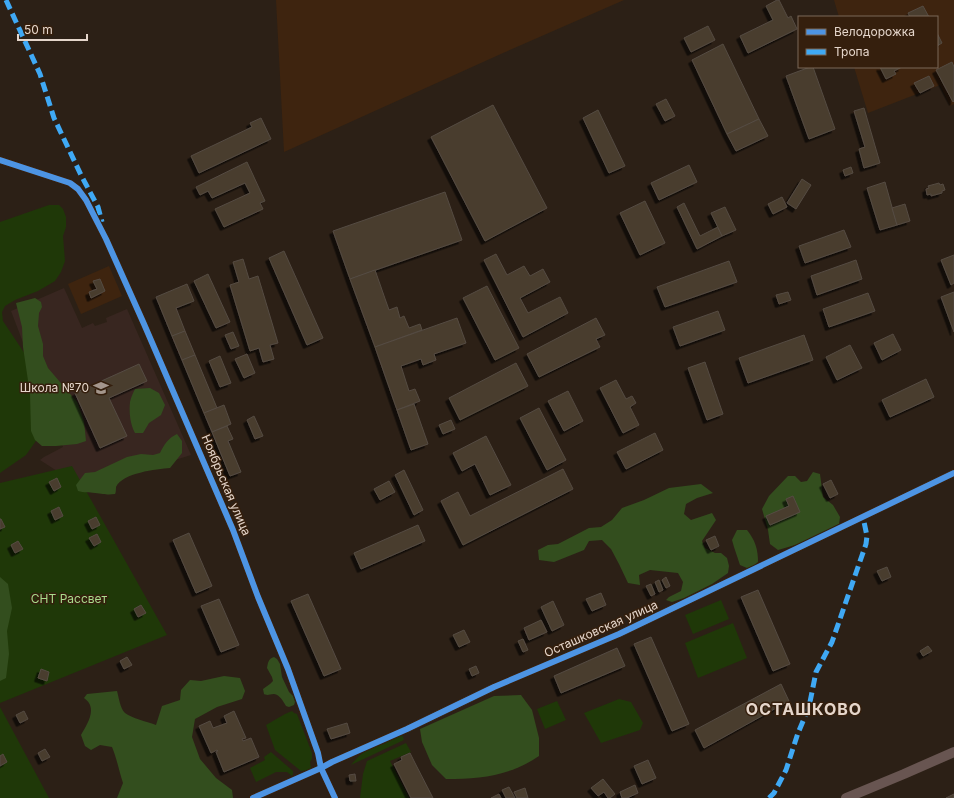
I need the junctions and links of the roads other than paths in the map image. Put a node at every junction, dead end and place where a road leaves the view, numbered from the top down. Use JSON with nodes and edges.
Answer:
{"nodes":[{"id":1,"x":0,"y":160,"type":"edge"},
{"id":2,"x":954,"y":473,"type":"edge"},
{"id":3,"x":954,"y":752,"type":"edge"},
{"id":4,"x":321,"y":768,"type":"junction"},
{"id":5,"x":253,"y":798,"type":"edge"},
{"id":6,"x":335,"y":798,"type":"edge"},
{"id":7,"x":846,"y":798,"type":"edge"}],
"edges":[{"from":1,"to":4,"type":"street","name":"Ноябрьская улица"},
{"from":2,"to":4,"type":"street","name":"Осташковская улица"},
{"from":3,"to":7,"type":"street"},
{"from":4,"to":5,"type":"street","name":"Осташковская улица"},
{"from":4,"to":6,"type":"street","name":"Ноябрьская улица"}]}
